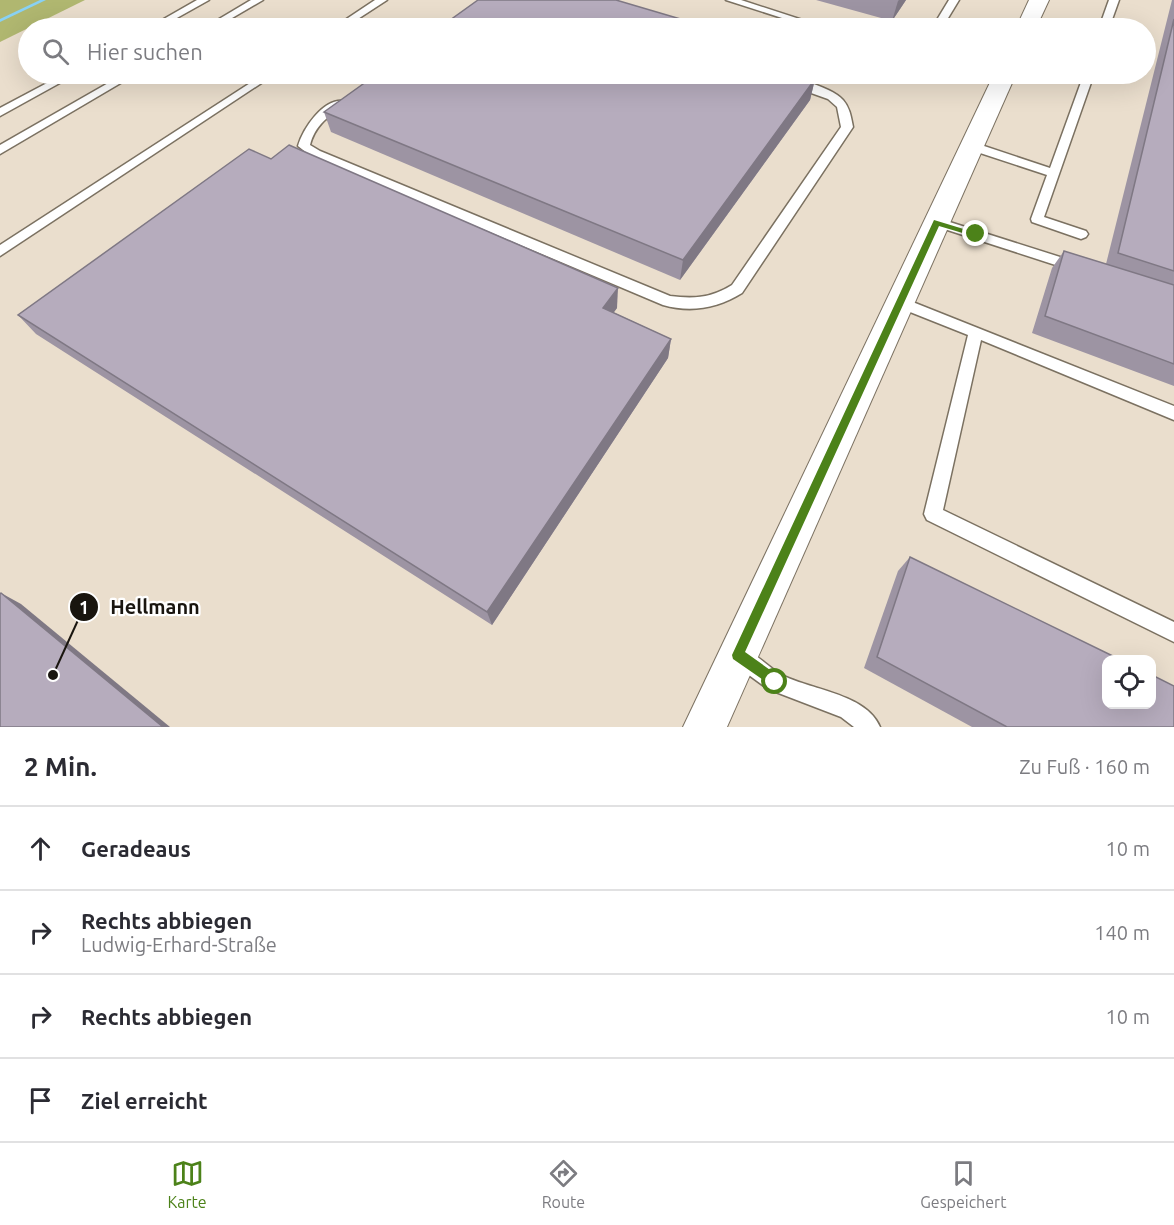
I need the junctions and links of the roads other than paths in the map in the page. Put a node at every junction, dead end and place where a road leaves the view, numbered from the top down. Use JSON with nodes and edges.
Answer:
{"nodes":[{"id":1,"x":204,"y":0,"type":"edge"},
{"id":2,"x":258,"y":0,"type":"edge"},
{"id":3,"x":382,"y":0,"type":"edge"},
{"id":4,"x":731,"y":0,"type":"edge"},
{"id":5,"x":954,"y":0,"type":"edge"},
{"id":6,"x":1039,"y":0,"type":"edge"},
{"id":7,"x":1114,"y":0,"type":"edge"},
{"id":8,"x":171,"y":18,"type":"edge"},
{"id":9,"x":226,"y":18,"type":"edge"},
{"id":10,"x":354,"y":18,"type":"edge"},
{"id":11,"x":790,"y":18,"type":"edge"},
{"id":12,"x":943,"y":18,"type":"edge"},
{"id":13,"x":1031,"y":18,"type":"edge"},
{"id":14,"x":1108,"y":18,"type":"edge"},
{"id":15,"x":53,"y":84,"type":"edge"},
{"id":16,"x":114,"y":84,"type":"edge"},
{"id":17,"x":255,"y":84,"type":"edge"},
{"id":18,"x":796,"y":84,"type":"edge"},
{"id":19,"x":991,"y":84,"type":"edge"},
{"id":20,"x":1085,"y":84,"type":"edge"},
{"id":21,"x":354,"y":93,"type":"edge"},
{"id":22,"x":0,"y":113,"type":"edge"},
{"id":23,"x":972,"y":146,"type":"junction"},
{"id":24,"x":0,"y":150,"type":"edge"},
{"id":25,"x":1054,"y":173,"type":"junction"},
{"id":26,"x":937,"y":222,"type":"junction"},
{"id":27,"x":1081,"y":234,"type":"dead end"},
{"id":28,"x":0,"y":251,"type":"edge"},
{"id":29,"x":1086,"y":270,"type":"edge"},
{"id":30,"x":900,"y":302,"type":"junction"},
{"id":31,"x":976,"y":332,"type":"junction"},
{"id":32,"x":1174,"y":413,"type":"edge"},
{"id":33,"x":1174,"y":632,"type":"edge"},
{"id":34,"x":738,"y":655,"type":"junction"},
{"id":35,"x":705,"y":727,"type":"edge"},
{"id":36,"x":870,"y":727,"type":"edge"}],
"edges":[{"from":1,"to":8,"type":"lane"},
{"from":2,"to":9,"type":"lane"},
{"from":3,"to":10,"type":"lane"},
{"from":4,"to":11,"type":"lane"},
{"from":5,"to":12,"type":"lane"},
{"from":6,"to":13,"type":"street"},
{"from":7,"to":14,"type":"lane"},
{"from":15,"to":22,"type":"lane"},
{"from":16,"to":24,"type":"lane"},
{"from":17,"to":28,"type":"lane"},
{"from":18,"to":21,"type":"lane"},
{"from":19,"to":23,"type":"street"},
{"from":20,"to":25,"type":"lane"},
{"from":23,"to":25,"type":"lane"},
{"from":23,"to":26,"type":"street"},
{"from":25,"to":27,"type":"lane"},
{"from":26,"to":29,"type":"lane"},
{"from":26,"to":30,"type":"street"},
{"from":30,"to":31,"type":"lane"},
{"from":30,"to":34,"type":"street"},
{"from":31,"to":32,"type":"lane"},
{"from":31,"to":33,"type":"lane"},
{"from":34,"to":35,"type":"street"},
{"from":34,"to":36,"type":"lane"}]}
